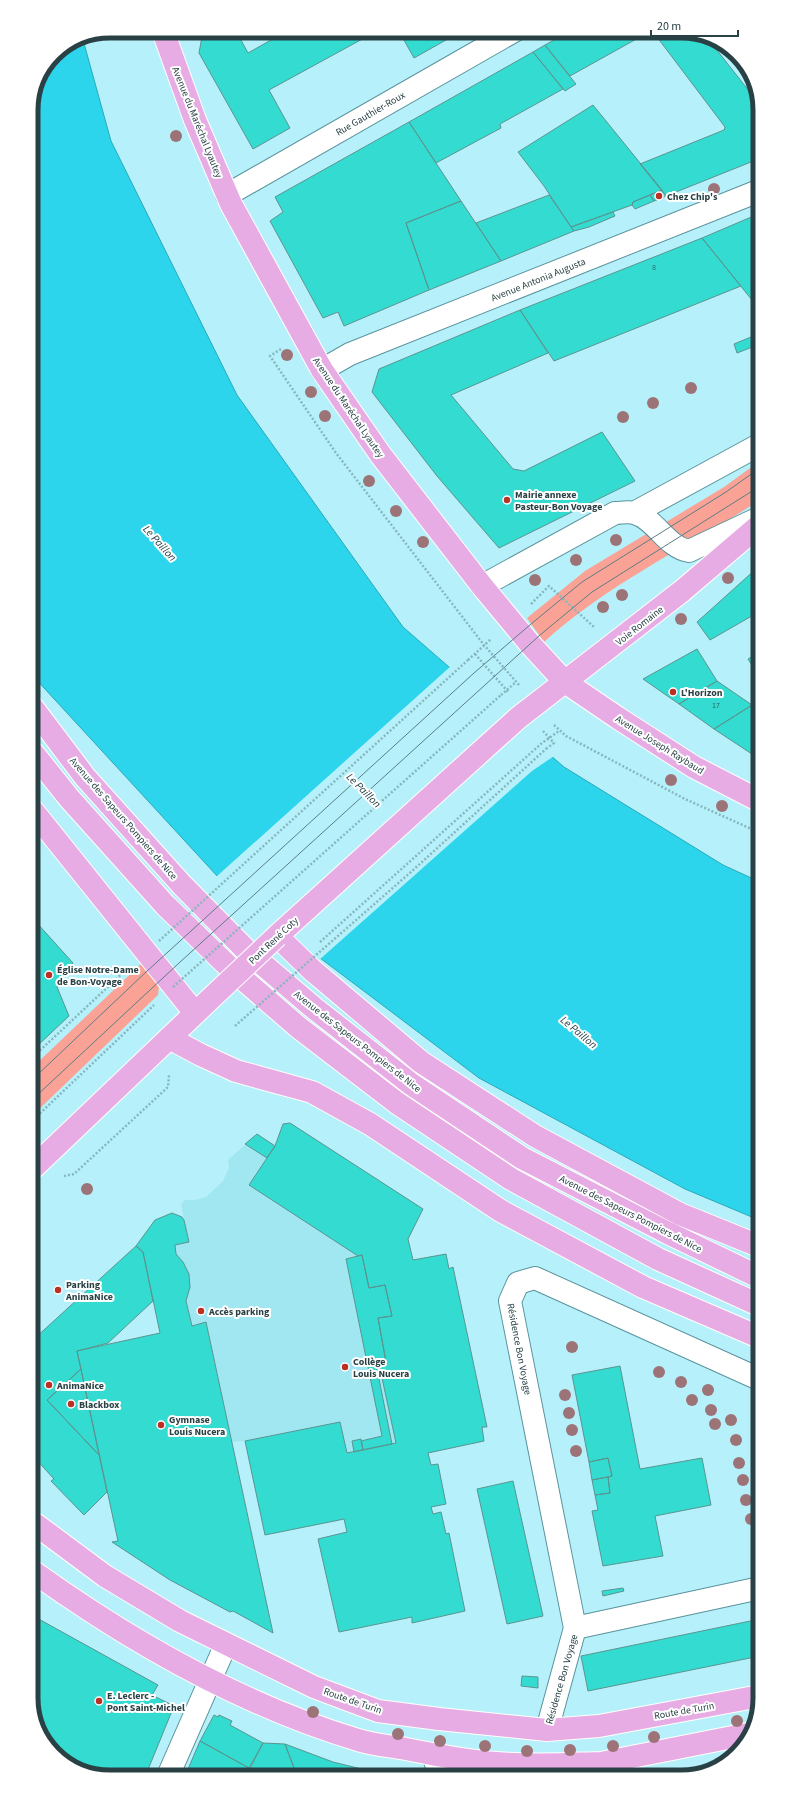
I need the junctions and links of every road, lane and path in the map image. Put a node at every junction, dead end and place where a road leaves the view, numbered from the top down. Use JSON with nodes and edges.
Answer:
{"nodes":[{"id":1,"x":165,"y":38,"type":"edge"},
{"id":2,"x":502,"y":38,"type":"edge"},
{"id":3,"x":753,"y":193,"type":"edge"},
{"id":4,"x":227,"y":195,"type":"junction"},
{"id":5,"x":270,"y":356,"type":"dead end"},
{"id":6,"x":322,"y":370,"type":"junction"},
{"id":7,"x":753,"y":448,"type":"edge"},
{"id":8,"x":634,"y":513,"type":"junction"},
{"id":9,"x":753,"y":521,"type":"edge"},
{"id":10,"x":753,"y":530,"type":"edge"},
{"id":11,"x":482,"y":586,"type":"junction"},
{"id":12,"x":484,"y":645,"type":"dead end"},
{"id":13,"x":468,"y":660,"type":"dead end"},
{"id":14,"x":516,"y":682,"type":"dead end"},
{"id":15,"x":565,"y":682,"type":"junction"},
{"id":16,"x":38,"y":715,"type":"edge"},
{"id":17,"x":518,"y":718,"type":"joint"},
{"id":18,"x":547,"y":748,"type":"dead end"},
{"id":19,"x":38,"y":758,"type":"edge"},
{"id":20,"x":753,"y":797,"type":"edge"},
{"id":21,"x":38,"y":817,"type":"edge"},
{"id":22,"x":753,"y":830,"type":"edge"},
{"id":23,"x":277,"y":936,"type":"junction"},
{"id":24,"x":152,"y":946,"type":"junction"},
{"id":25,"x":303,"y":962,"type":"junction"},
{"id":26,"x":171,"y":990,"type":"junction"},
{"id":27,"x":157,"y":1003,"type":"dead end"},
{"id":28,"x":202,"y":1007,"type":"junction"},
{"id":29,"x":235,"y":1026,"type":"dead end"},
{"id":30,"x":169,"y":1038,"type":"junction"},
{"id":31,"x":38,"y":1052,"type":"edge"},
{"id":32,"x":38,"y":1114,"type":"edge"},
{"id":33,"x":38,"y":1163,"type":"edge"},
{"id":34,"x":753,"y":1244,"type":"edge"},
{"id":35,"x":753,"y":1274,"type":"edge"},
{"id":36,"x":753,"y":1302,"type":"edge"},
{"id":37,"x":753,"y":1334,"type":"edge"},
{"id":38,"x":753,"y":1376,"type":"edge"},
{"id":39,"x":38,"y":1526,"type":"edge"},
{"id":40,"x":38,"y":1575,"type":"edge"},
{"id":41,"x":753,"y":1590,"type":"edge"},
{"id":42,"x":575,"y":1628,"type":"junction"},
{"id":43,"x":226,"y":1644,"type":"junction"},
{"id":44,"x":210,"y":1679,"type":"junction"},
{"id":45,"x":753,"y":1697,"type":"edge"},
{"id":46,"x":547,"y":1730,"type":"junction"},
{"id":47,"x":743,"y":1735,"type":"edge"},
{"id":48,"x":437,"y":1765,"type":"edge"},
{"id":49,"x":171,"y":1770,"type":"edge"}],
"edges":[{"from":1,"to":4,"type":"main road","name":"Avenue du Maréchal Lyautey"},
{"from":2,"to":4,"type":"street","name":"Rue Gauthier-Roux"},
{"from":3,"to":6,"type":"street","name":"Avenue Antonia Augusta"},
{"from":4,"to":6,"type":"main road","name":"Avenue du Maréchal Lyautey"},
{"from":5,"to":12,"type":"path"},
{"from":6,"to":11,"type":"main road","name":"Avenue du Maréchal Lyautey"},
{"from":7,"to":8,"type":"street"},
{"from":8,"to":9,"type":"street"},
{"from":8,"to":11,"type":"street"},
{"from":10,"to":15,"type":"main road","name":"Voie Romaine"},
{"from":11,"to":15,"type":"main road","name":"Avenue du Maréchal Lyautey"},
{"from":13,"to":24,"type":"path","bridge":true},
{"from":14,"to":26,"type":"path","bridge":true},
{"from":15,"to":17,"type":"main road","name":"Voie Romaine"},
{"from":15,"to":20,"type":"main road","name":"Avenue Joseph Raybaud"},
{"from":16,"to":35,"type":"main road","name":"Avenue des Sapeurs Pompiers de Nice"},
{"from":17,"to":23,"type":"main road","name":"Pont René Coty"},
{"from":18,"to":25,"type":"path","bridge":true},
{"from":19,"to":36,"type":"main road"},
{"from":21,"to":24,"type":"main road"},
{"from":22,"to":25,"type":"path"},
{"from":23,"to":25,"type":"main road"},
{"from":23,"to":28,"type":"main road","name":"Pont René Coty","bridge":true},
{"from":24,"to":26,"type":"main road"},
{"from":24,"to":31,"type":"path"},
{"from":25,"to":29,"type":"path","bridge":true},
{"from":25,"to":34,"type":"main road"},
{"from":26,"to":28,"type":"main road"},
{"from":27,"to":32,"type":"path"},
{"from":28,"to":30,"type":"main road","name":"Pont René Coty"},
{"from":30,"to":33,"type":"main road","name":"Pont René Coty"},
{"from":30,"to":37,"type":"main road"},
{"from":38,"to":42,"type":"street","name":"Résidence Bon Voyage"},
{"from":39,"to":43,"type":"main road","name":"Route de Turin"},
{"from":40,"to":44,"type":"main road"},
{"from":41,"to":42,"type":"street","name":"Résidence Bon Voyage"},
{"from":42,"to":46,"type":"street","name":"Résidence Bon Voyage"},
{"from":43,"to":44,"type":"street"},
{"from":43,"to":46,"type":"main road","name":"Route de Turin"},
{"from":44,"to":48,"type":"main road"},
{"from":44,"to":49,"type":"street"},
{"from":45,"to":46,"type":"main road","name":"Route de Turin"},
{"from":47,"to":48,"type":"main road"}]}
